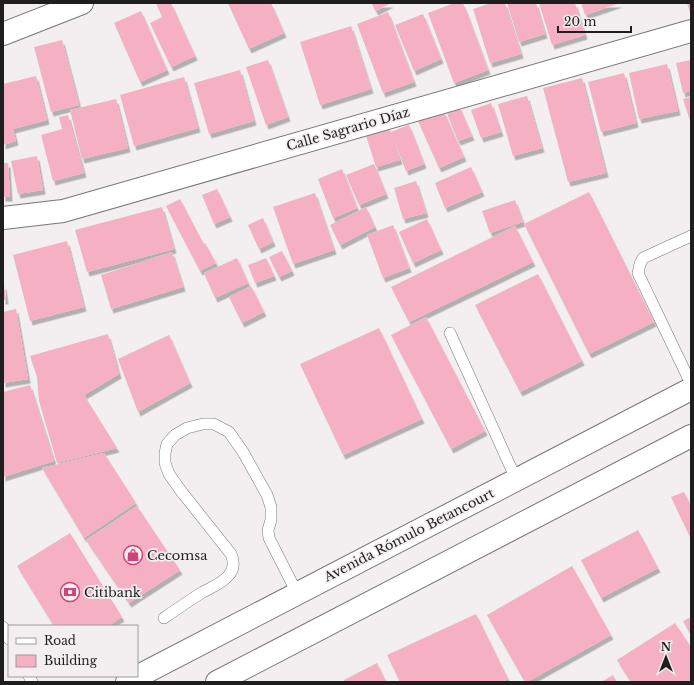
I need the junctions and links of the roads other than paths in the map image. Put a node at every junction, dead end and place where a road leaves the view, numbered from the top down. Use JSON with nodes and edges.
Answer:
{"nodes":[{"id":1,"x":82,"y":3,"type":"edge"},
{"id":2,"x":691,"y":31,"type":"edge"},
{"id":3,"x":3,"y":34,"type":"edge"},
{"id":4,"x":3,"y":218,"type":"edge"},
{"id":5,"x":691,"y":236,"type":"edge"},
{"id":6,"x":450,"y":333,"type":"dead end"},
{"id":7,"x":691,"y":384,"type":"edge"},
{"id":8,"x":691,"y":389,"type":"edge"},
{"id":9,"x":691,"y":436,"type":"edge"},
{"id":10,"x":516,"y":479,"type":"junction"},
{"id":11,"x":298,"y":593,"type":"junction"},
{"id":12,"x":164,"y":618,"type":"dead end"},
{"id":13,"x":3,"y":627,"type":"edge"},
{"id":14,"x":8,"y":637,"type":"edge"},
{"id":15,"x":138,"y":676,"type":"edge"},
{"id":16,"x":137,"y":677,"type":"edge"},
{"id":17,"x":127,"y":682,"type":"edge"},
{"id":18,"x":218,"y":682,"type":"edge"}],
"edges":[{"from":1,"to":3,"type":"main road"},
{"from":2,"to":4,"type":"main road","name":"Calle Sagrario Díaz"},
{"from":5,"to":7,"type":"lane"},
{"from":6,"to":10,"type":"lane"},
{"from":8,"to":10,"type":"main road","name":"Avenida Rómulo Betancourt"},
{"from":9,"to":18,"type":"main road"},
{"from":10,"to":11,"type":"main road","name":"Avenida Rómulo Betancourt"},
{"from":11,"to":12,"type":"lane"},
{"from":11,"to":15,"type":"main road","name":"Avenida Rómulo Betancourt"},
{"from":13,"to":14,"type":"lane"},
{"from":16,"to":17,"type":"main road","name":"Avenida Rómulo Betancourt"}]}
